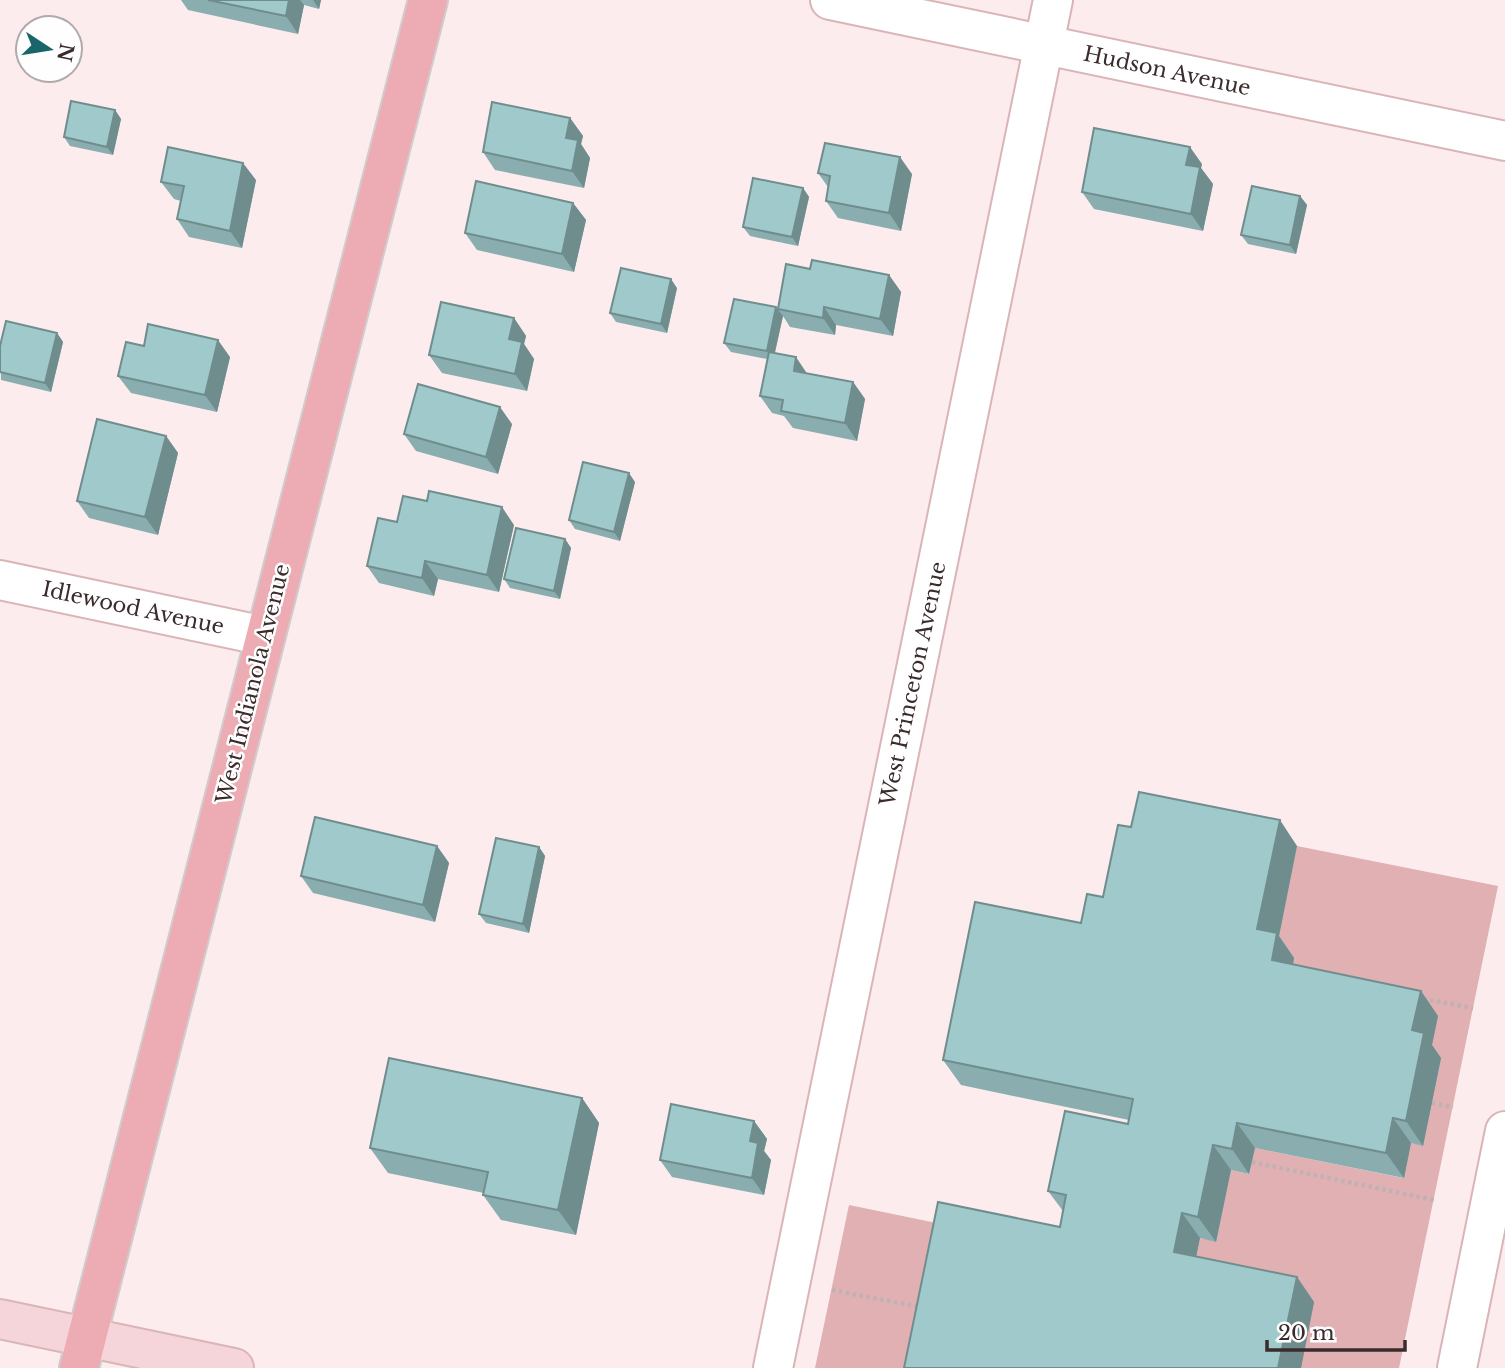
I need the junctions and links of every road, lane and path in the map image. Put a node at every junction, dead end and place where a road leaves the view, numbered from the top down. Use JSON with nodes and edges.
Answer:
{"nodes":[{"id":1,"x":428,"y":0,"type":"edge"},
{"id":2,"x":830,"y":0,"type":"edge"},
{"id":3,"x":1053,"y":0,"type":"edge"},
{"id":4,"x":1044,"y":45,"type":"junction"},
{"id":5,"x":1505,"y":141,"type":"edge"},
{"id":6,"x":0,"y":580,"type":"edge"},
{"id":7,"x":265,"y":636,"type":"junction"},
{"id":8,"x":1421,"y":998,"type":"edge"},
{"id":9,"x":1473,"y":1008,"type":"dead end"},
{"id":10,"x":1432,"y":1102,"type":"dead end"},
{"id":11,"x":1453,"y":1107,"type":"dead end"},
{"id":12,"x":1505,"y":1131,"type":"edge"},
{"id":13,"x":1252,"y":1163,"type":"dead end"},
{"id":14,"x":1434,"y":1200,"type":"dead end"},
{"id":15,"x":831,"y":1290,"type":"dead end"},
{"id":16,"x":918,"y":1307,"type":"junction"},
{"id":17,"x":928,"y":1309,"type":"edge"},
{"id":18,"x":0,"y":1319,"type":"edge"},
{"id":19,"x":915,"y":1319,"type":"edge"},
{"id":20,"x":82,"y":1352,"type":"edge"},
{"id":21,"x":234,"y":1368,"type":"edge"},
{"id":22,"x":773,"y":1368,"type":"edge"},
{"id":23,"x":1457,"y":1368,"type":"edge"}],
"edges":[{"from":1,"to":7,"type":"main road","name":"West Indianola Avenue"},
{"from":2,"to":4,"type":"street","name":"Hudson Avenue"},
{"from":3,"to":4,"type":"street","name":"West Princeton Avenue"},
{"from":4,"to":5,"type":"street","name":"Hudson Avenue"},
{"from":4,"to":22,"type":"street","name":"West Princeton Avenue"},
{"from":6,"to":7,"type":"street","name":"Idlewood Avenue"},
{"from":7,"to":20,"type":"main road","name":"West Indianola Avenue"},
{"from":8,"to":9,"type":"path"},
{"from":10,"to":11,"type":"path"},
{"from":12,"to":23,"type":"street"},
{"from":13,"to":14,"type":"path"},
{"from":15,"to":16,"type":"path"},
{"from":16,"to":17,"type":"path"},
{"from":16,"to":19,"type":"path"},
{"from":18,"to":20,"type":"street"},
{"from":20,"to":21,"type":"street"}]}
